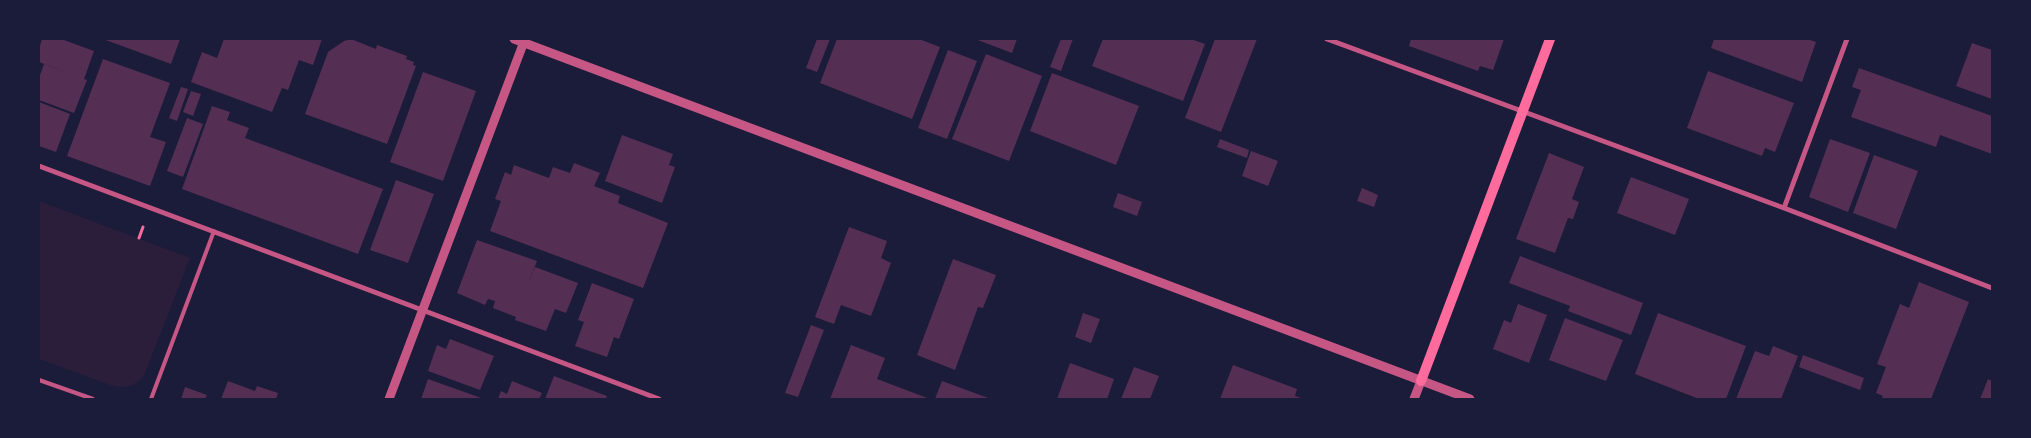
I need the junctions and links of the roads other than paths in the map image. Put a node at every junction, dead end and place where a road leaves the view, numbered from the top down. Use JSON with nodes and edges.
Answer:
{"nodes":[{"id":1,"x":514,"y":39,"type":"edge"},
{"id":2,"x":1327,"y":39,"type":"edge"},
{"id":3,"x":1550,"y":39,"type":"edge"},
{"id":4,"x":1847,"y":39,"type":"edge"},
{"id":5,"x":524,"y":40,"type":"edge"},
{"id":6,"x":1522,"y":112,"type":"junction"},
{"id":7,"x":39,"y":166,"type":"edge"},
{"id":8,"x":1784,"y":208,"type":"junction"},
{"id":9,"x":214,"y":232,"type":"junction"},
{"id":10,"x":1992,"y":288,"type":"edge"},
{"id":11,"x":423,"y":310,"type":"junction"},
{"id":12,"x":39,"y":380,"type":"edge"},
{"id":13,"x":1421,"y":381,"type":"junction"},
{"id":14,"x":646,"y":397,"type":"edge"},
{"id":15,"x":93,"y":399,"type":"edge"},
{"id":16,"x":151,"y":399,"type":"edge"},
{"id":17,"x":389,"y":399,"type":"edge"},
{"id":18,"x":659,"y":399,"type":"edge"},
{"id":19,"x":1414,"y":399,"type":"edge"},
{"id":20,"x":1470,"y":399,"type":"edge"}],
"edges":[{"from":1,"to":5,"type":"street"},
{"from":2,"to":6,"type":"street"},
{"from":3,"to":6,"type":"main road"},
{"from":4,"to":8,"type":"street"},
{"from":5,"to":11,"type":"street"},
{"from":5,"to":13,"type":"street"},
{"from":6,"to":8,"type":"street"},
{"from":6,"to":13,"type":"main road"},
{"from":7,"to":9,"type":"street"},
{"from":8,"to":10,"type":"street"},
{"from":9,"to":11,"type":"street"},
{"from":9,"to":16,"type":"lane"},
{"from":11,"to":14,"type":"street"},
{"from":11,"to":17,"type":"street"},
{"from":12,"to":15,"type":"lane"},
{"from":13,"to":19,"type":"street"},
{"from":13,"to":20,"type":"street"},
{"from":14,"to":18,"type":"street"}]}
